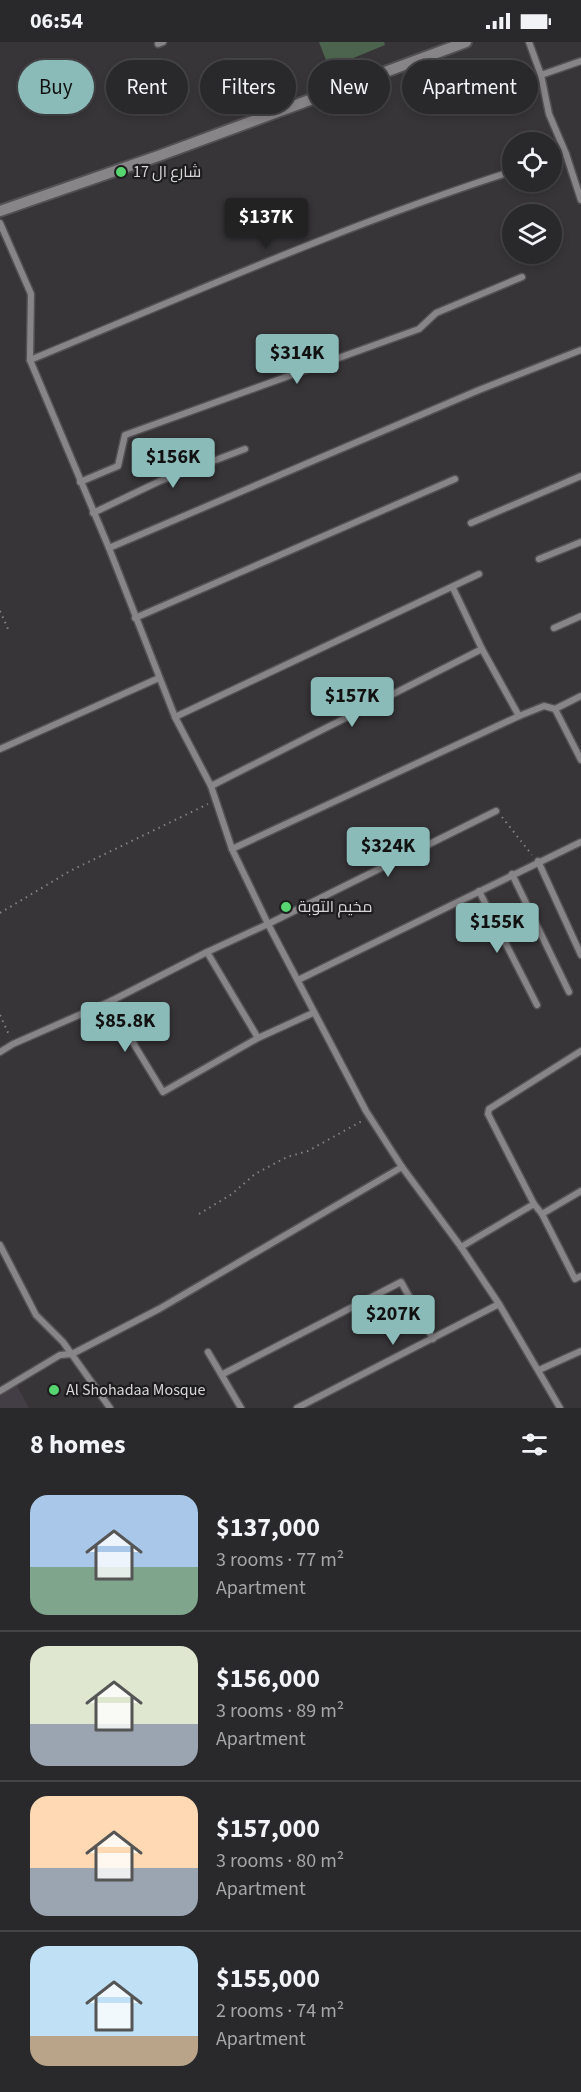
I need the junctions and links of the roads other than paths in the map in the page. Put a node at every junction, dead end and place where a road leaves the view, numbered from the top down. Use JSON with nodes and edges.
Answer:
{"nodes":[{"id":1,"x":466,"y":42,"type":"edge"},
{"id":2,"x":529,"y":42,"type":"edge"},
{"id":3,"x":581,"y":61,"type":"edge"},
{"id":4,"x":541,"y":75,"type":"junction"},
{"id":5,"x":566,"y":154,"type":"junction"},
{"id":6,"x":562,"y":155,"type":"edge"},
{"id":7,"x":502,"y":175,"type":"edge"},
{"id":8,"x":581,"y":200,"type":"edge"},
{"id":9,"x":0,"y":211,"type":"edge"},
{"id":10,"x":0,"y":223,"type":"edge"},
{"id":11,"x":522,"y":277,"type":"dead end"},
{"id":12,"x":581,"y":350,"type":"edge"},
{"id":13,"x":30,"y":360,"type":"junction"},
{"id":14,"x":245,"y":449,"type":"dead end"},
{"id":15,"x":581,"y":477,"type":"edge"},
{"id":16,"x":455,"y":479,"type":"dead end"},
{"id":17,"x":80,"y":482,"type":"junction"},
{"id":18,"x":93,"y":513,"type":"junction"},
{"id":19,"x":471,"y":522,"type":"dead end"},
{"id":20,"x":581,"y":542,"type":"edge"},
{"id":21,"x":109,"y":549,"type":"junction"},
{"id":22,"x":538,"y":559,"type":"dead end"},
{"id":23,"x":478,"y":574,"type":"dead end"},
{"id":24,"x":453,"y":588,"type":"junction"},
{"id":25,"x":581,"y":616,"type":"edge"},
{"id":26,"x":135,"y":618,"type":"junction"},
{"id":27,"x":554,"y":628,"type":"dead end"},
{"id":28,"x":482,"y":649,"type":"junction"},
{"id":29,"x":159,"y":678,"type":"junction"},
{"id":30,"x":581,"y":696,"type":"edge"},
{"id":31,"x":555,"y":709,"type":"junction"},
{"id":32,"x":519,"y":716,"type":"junction"},
{"id":33,"x":175,"y":717,"type":"junction"},
{"id":34,"x":0,"y":749,"type":"edge"},
{"id":35,"x":581,"y":760,"type":"edge"},
{"id":36,"x":211,"y":786,"type":"junction"},
{"id":37,"x":496,"y":811,"type":"road end"},
{"id":38,"x":581,"y":842,"type":"edge"},
{"id":39,"x":232,"y":849,"type":"junction"},
{"id":40,"x":538,"y":861,"type":"junction"},
{"id":41,"x":512,"y":874,"type":"junction"},
{"id":42,"x":479,"y":891,"type":"junction"},
{"id":43,"x":268,"y":924,"type":"junction"},
{"id":44,"x":207,"y":951,"type":"junction"},
{"id":45,"x":581,"y":955,"type":"edge"},
{"id":46,"x":298,"y":980,"type":"junction"},
{"id":47,"x":569,"y":992,"type":"dead end"},
{"id":48,"x":111,"y":1001,"type":"junction"},
{"id":49,"x":537,"y":1005,"type":"dead end"},
{"id":50,"x":313,"y":1012,"type":"junction"},
{"id":51,"x":258,"y":1038,"type":"junction"},
{"id":52,"x":581,"y":1051,"type":"edge"},
{"id":53,"x":0,"y":1052,"type":"edge"},
{"id":54,"x":402,"y":1167,"type":"junction"},
{"id":55,"x":581,"y":1191,"type":"edge"},
{"id":56,"x":534,"y":1204,"type":"junction"},
{"id":57,"x":542,"y":1214,"type":"junction"},
{"id":58,"x":0,"y":1245,"type":"edge"},
{"id":59,"x":461,"y":1247,"type":"junction"},
{"id":60,"x":581,"y":1276,"type":"edge"},
{"id":61,"x":499,"y":1304,"type":"junction"},
{"id":62,"x":433,"y":1340,"type":"junction"},
{"id":63,"x":581,"y":1351,"type":"edge"},
{"id":64,"x":208,"y":1352,"type":"dead end"},
{"id":65,"x":72,"y":1354,"type":"junction"},
{"id":66,"x":539,"y":1370,"type":"junction"},
{"id":67,"x":223,"y":1374,"type":"junction"},
{"id":68,"x":0,"y":1391,"type":"edge"},
{"id":69,"x":110,"y":1408,"type":"edge"},
{"id":70,"x":241,"y":1408,"type":"edge"},
{"id":71,"x":297,"y":1408,"type":"edge"},
{"id":72,"x":560,"y":1408,"type":"edge"}],
"edges":[{"from":1,"to":9,"type":"street"},
{"from":2,"to":4,"type":"street"},
{"from":3,"to":4,"type":"street"},
{"from":4,"to":5,"type":"street"},
{"from":5,"to":6,"type":"street"},
{"from":5,"to":8,"type":"street"},
{"from":7,"to":13,"type":"street"},
{"from":10,"to":13,"type":"street"},
{"from":11,"to":17,"type":"street"},
{"from":12,"to":21,"type":"street"},
{"from":13,"to":17,"type":"street"},
{"from":14,"to":18,"type":"street"},
{"from":15,"to":19,"type":"street"},
{"from":16,"to":26,"type":"street"},
{"from":17,"to":18,"type":"street"},
{"from":18,"to":21,"type":"street"},
{"from":20,"to":22,"type":"street"},
{"from":21,"to":26,"type":"street"},
{"from":23,"to":24,"type":"street"},
{"from":24,"to":28,"type":"street"},
{"from":24,"to":33,"type":"street"},
{"from":25,"to":27,"type":"street"},
{"from":26,"to":29,"type":"street"},
{"from":28,"to":32,"type":"street"},
{"from":28,"to":36,"type":"street"},
{"from":29,"to":33,"type":"street"},
{"from":29,"to":34,"type":"street"},
{"from":30,"to":31,"type":"street"},
{"from":31,"to":32,"type":"street"},
{"from":31,"to":35,"type":"street"},
{"from":32,"to":39,"type":"street"},
{"from":33,"to":36,"type":"street"},
{"from":36,"to":39,"type":"street"},
{"from":37,"to":43,"type":"street"},
{"from":38,"to":40,"type":"street"},
{"from":39,"to":43,"type":"street"},
{"from":40,"to":41,"type":"street"},
{"from":40,"to":45,"type":"street"},
{"from":41,"to":42,"type":"street"},
{"from":41,"to":47,"type":"street"},
{"from":42,"to":46,"type":"street"},
{"from":42,"to":49,"type":"street"},
{"from":43,"to":44,"type":"street"},
{"from":43,"to":46,"type":"street"},
{"from":44,"to":48,"type":"street"},
{"from":44,"to":51,"type":"street"},
{"from":46,"to":50,"type":"street"},
{"from":48,"to":51,"type":"street"},
{"from":48,"to":53,"type":"street"},
{"from":50,"to":51,"type":"street"},
{"from":50,"to":54,"type":"street"},
{"from":52,"to":56,"type":"street"},
{"from":54,"to":59,"type":"street"},
{"from":54,"to":65,"type":"street"},
{"from":55,"to":57,"type":"street"},
{"from":56,"to":57,"type":"street"},
{"from":56,"to":59,"type":"street"},
{"from":57,"to":60,"type":"street"},
{"from":58,"to":65,"type":"street"},
{"from":59,"to":61,"type":"street"},
{"from":61,"to":62,"type":"street"},
{"from":61,"to":66,"type":"street"},
{"from":62,"to":67,"type":"street"},
{"from":62,"to":71,"type":"street"},
{"from":63,"to":66,"type":"street"},
{"from":64,"to":67,"type":"street"},
{"from":65,"to":68,"type":"street"},
{"from":65,"to":69,"type":"street"},
{"from":66,"to":72,"type":"street"},
{"from":67,"to":70,"type":"street"}]}
